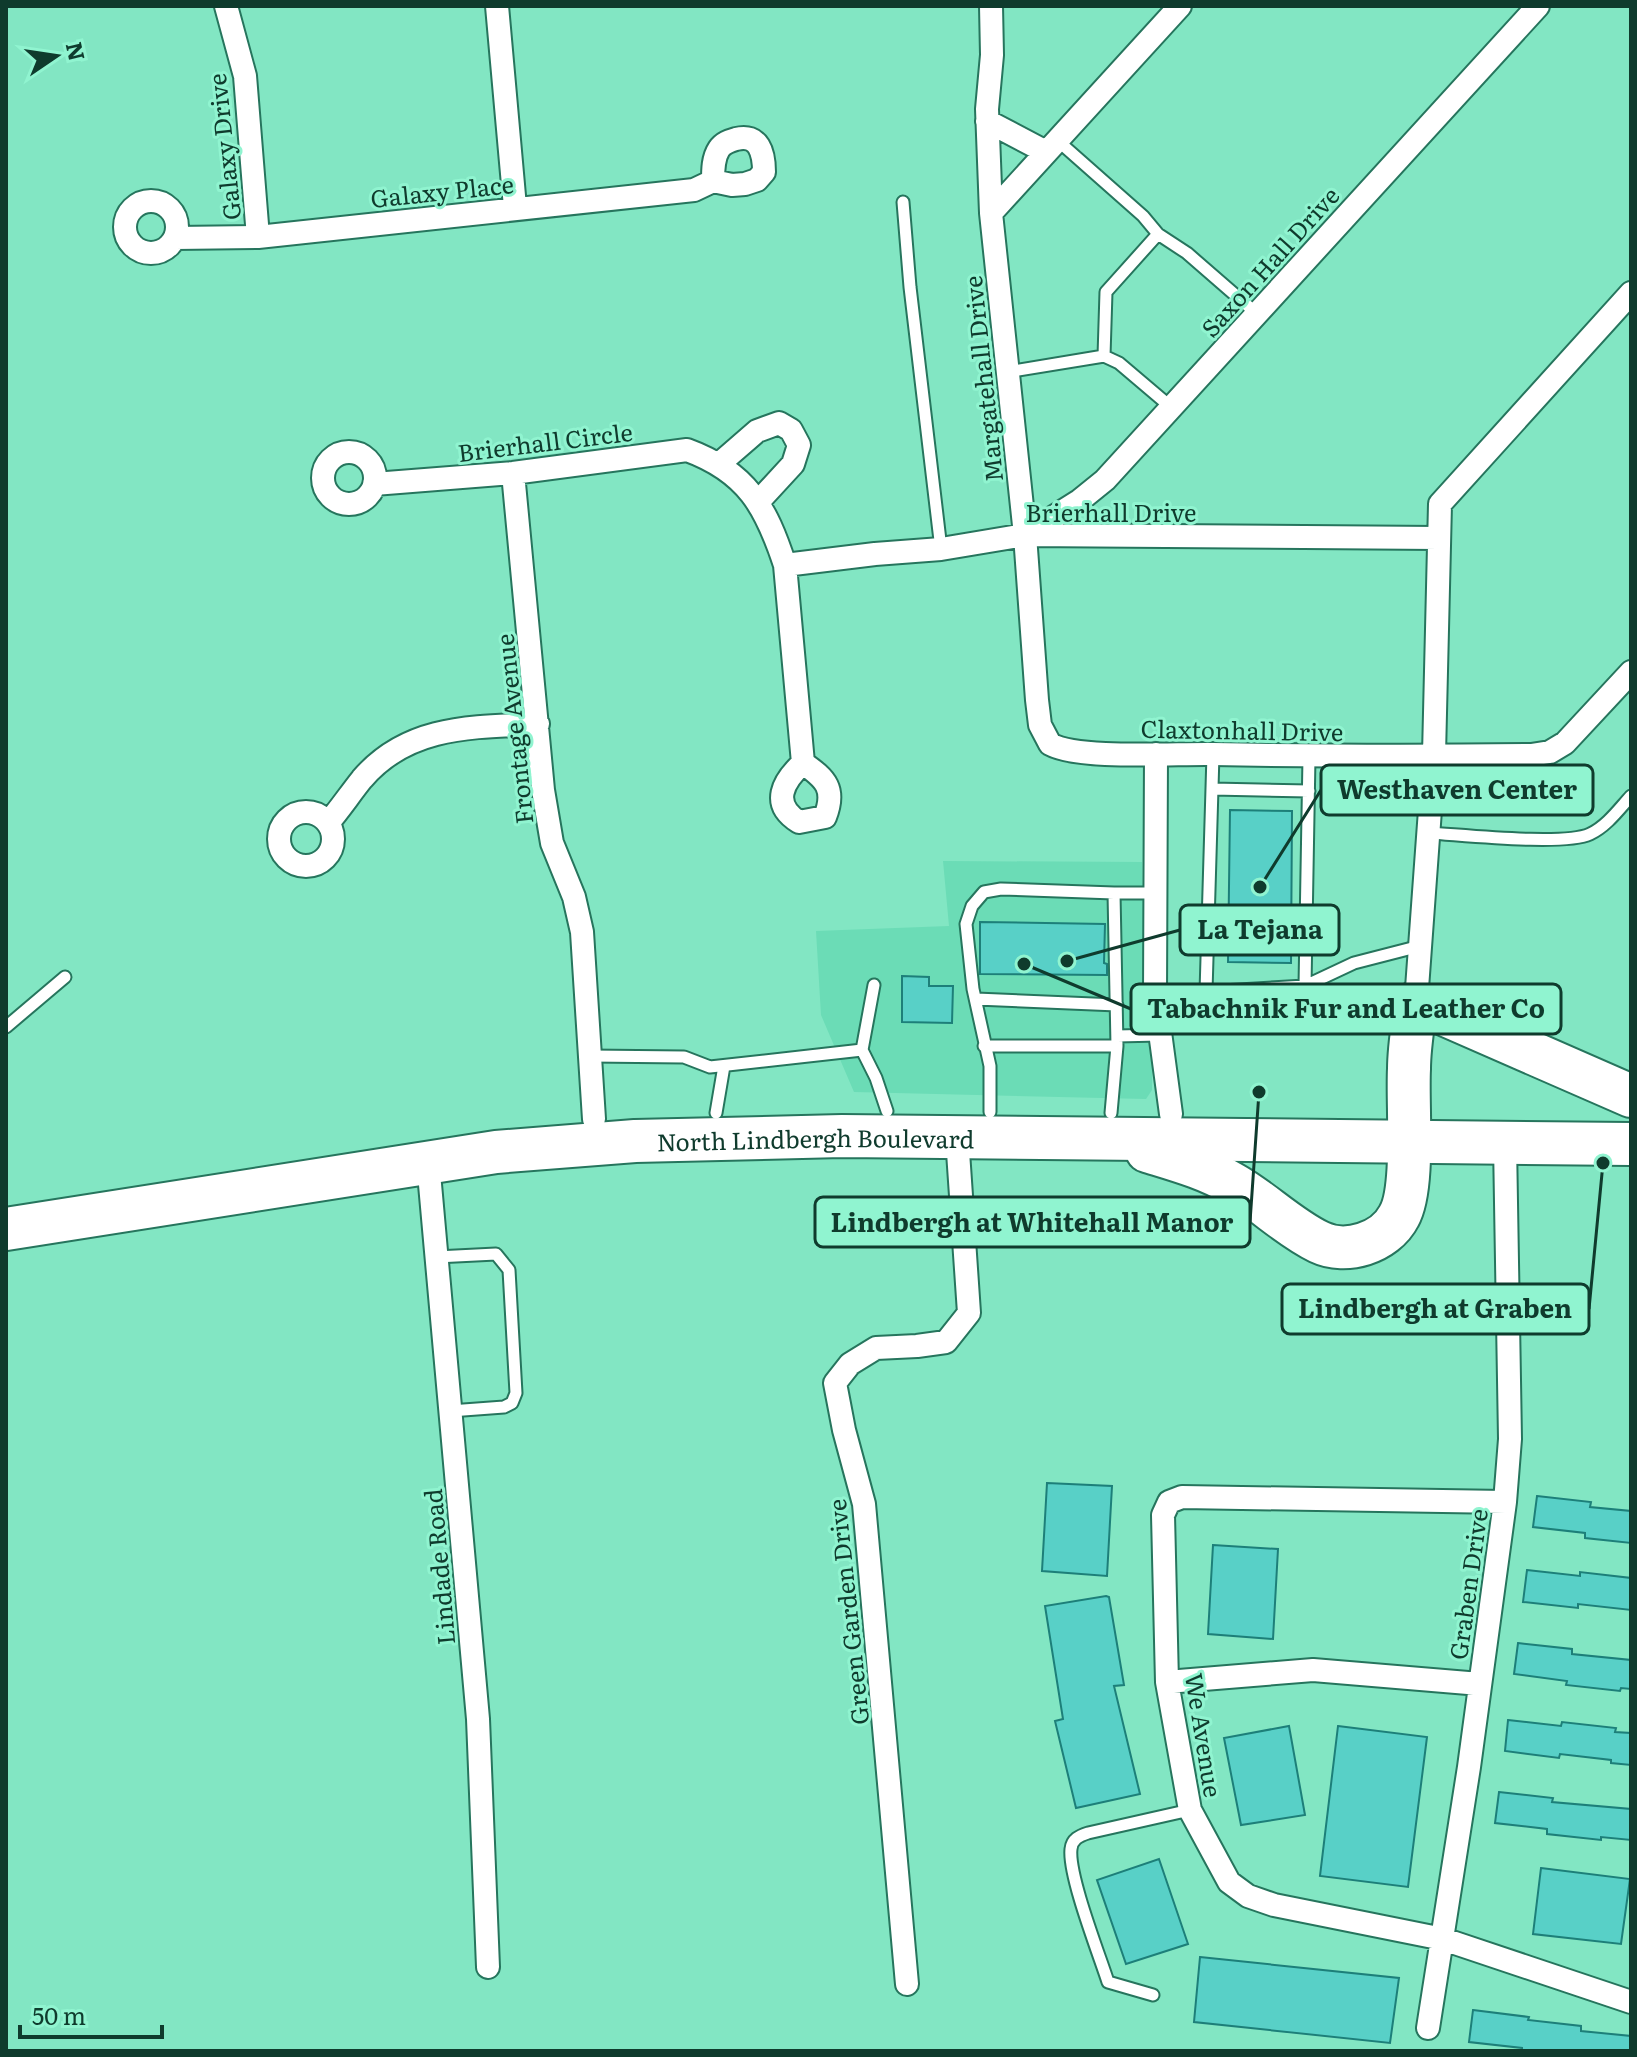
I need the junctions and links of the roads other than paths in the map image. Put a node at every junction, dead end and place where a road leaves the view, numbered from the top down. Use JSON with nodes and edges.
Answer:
{"nodes":[{"id":1,"x":226,"y":6,"type":"edge"},
{"id":2,"x":497,"y":6,"type":"edge"},
{"id":3,"x":991,"y":6,"type":"edge"},
{"id":4,"x":1180,"y":6,"type":"edge"},
{"id":5,"x":1538,"y":6,"type":"edge"},
{"id":6,"x":987,"y":121,"type":"junction"},
{"id":7,"x":1051,"y":146,"type":"junction"},
{"id":8,"x":713,"y":181,"type":"dead end"},
{"id":9,"x":903,"y":202,"type":"dead end"},
{"id":10,"x":515,"y":207,"type":"junction"},
{"id":11,"x":991,"y":213,"type":"junction"},
{"id":12,"x":1158,"y":234,"type":"junction"},
{"id":13,"x":258,"y":237,"type":"junction"},
{"id":14,"x":175,"y":238,"type":"dead end"},
{"id":15,"x":1631,"y":293,"type":"edge"},
{"id":16,"x":1256,"y":313,"type":"junction"},
{"id":17,"x":1104,"y":356,"type":"junction"},
{"id":18,"x":1006,"y":372,"type":"junction"},
{"id":19,"x":1172,"y":408,"type":"junction"},
{"id":20,"x":719,"y":464,"type":"junction"},
{"id":21,"x":513,"y":473,"type":"junction"},
{"id":22,"x":374,"y":484,"type":"dead end"},
{"id":23,"x":758,"y":502,"type":"junction"},
{"id":24,"x":1025,"y":535,"type":"junction"},
{"id":25,"x":1439,"y":538,"type":"junction"},
{"id":26,"x":941,"y":549,"type":"junction"},
{"id":27,"x":785,"y":565,"type":"junction"},
{"id":28,"x":1631,"y":672,"type":"edge"},
{"id":29,"x":538,"y":724,"type":"junction"},
{"id":30,"x":1050,"y":744,"type":"joint"},
{"id":31,"x":1156,"y":754,"type":"junction"},
{"id":32,"x":1213,"y":754,"type":"junction"},
{"id":33,"x":1434,"y":755,"type":"junction"},
{"id":34,"x":1309,"y":757,"type":"junction"},
{"id":35,"x":803,"y":763,"type":"dead end"},
{"id":36,"x":1212,"y":789,"type":"junction"},
{"id":37,"x":1309,"y":791,"type":"junction"},
{"id":38,"x":1631,"y":796,"type":"edge"},
{"id":39,"x":328,"y":823,"type":"dead end"},
{"id":40,"x":1430,"y":833,"type":"junction"},
{"id":41,"x":1114,"y":893,"type":"junction"},
{"id":42,"x":1155,"y":893,"type":"junction"},
{"id":43,"x":1420,"y":946,"type":"junction"},
{"id":44,"x":65,"y":977,"type":"dead end"},
{"id":45,"x":874,"y":985,"type":"dead end"},
{"id":46,"x":1305,"y":986,"type":"junction"},
{"id":47,"x":1206,"y":992,"type":"junction"},
{"id":48,"x":1155,"y":995,"type":"junction"},
{"id":49,"x":976,"y":999,"type":"junction"},
{"id":50,"x":1416,"y":1002,"type":"junction"},
{"id":51,"x":1117,"y":1005,"type":"junction"},
{"id":52,"x":6,"y":1027,"type":"edge"},
{"id":53,"x":1159,"y":1035,"type":"junction"},
{"id":54,"x":1117,"y":1041,"type":"junction"},
{"id":55,"x":984,"y":1046,"type":"junction"},
{"id":56,"x":862,"y":1050,"type":"junction"},
{"id":57,"x":590,"y":1056,"type":"junction"},
{"id":58,"x":724,"y":1066,"type":"junction"},
{"id":59,"x":1631,"y":1096,"type":"edge"},
{"id":60,"x":887,"y":1111,"type":"junction"},
{"id":61,"x":990,"y":1112,"type":"junction"},
{"id":62,"x":716,"y":1113,"type":"junction"},
{"id":63,"x":1171,"y":1114,"type":"junction"},
{"id":64,"x":1631,"y":1118,"type":"edge"},
{"id":65,"x":594,"y":1119,"type":"junction"},
{"id":66,"x":1111,"y":1126,"type":"junction"},
{"id":67,"x":1409,"y":1130,"type":"junction"},
{"id":68,"x":957,"y":1137,"type":"junction"},
{"id":69,"x":1505,"y":1143,"type":"junction"},
{"id":70,"x":1631,"y":1144,"type":"edge"},
{"id":71,"x":428,"y":1162,"type":"junction"},
{"id":72,"x":6,"y":1204,"type":"edge"},
{"id":73,"x":6,"y":1229,"type":"edge"},
{"id":74,"x":436,"y":1257,"type":"junction"},
{"id":75,"x":450,"y":1411,"type":"junction"},
{"id":76,"x":1505,"y":1502,"type":"junction"},
{"id":77,"x":1167,"y":1682,"type":"junction"},
{"id":78,"x":1480,"y":1684,"type":"junction"},
{"id":79,"x":1190,"y":1810,"type":"junction"},
{"id":80,"x":1443,"y":1939,"type":"junction"},
{"id":81,"x":488,"y":1967,"type":"dead end"},
{"id":82,"x":907,"y":1984,"type":"dead end"},
{"id":83,"x":1153,"y":1995,"type":"dead end"},
{"id":84,"x":1631,"y":2002,"type":"edge"},
{"id":85,"x":1428,"y":2028,"type":"dead end"}],
"edges":[{"from":1,"to":13,"type":"street","name":"Galaxy Drive"},
{"from":2,"to":10,"type":"street"},
{"from":3,"to":6,"type":"street","name":"Margatehall Drive"},
{"from":4,"to":7,"type":"street"},
{"from":5,"to":16,"type":"street","name":"Saxon Hall Drive"},
{"from":6,"to":7,"type":"street"},
{"from":6,"to":11,"type":"street","name":"Margatehall Drive"},
{"from":7,"to":11,"type":"street"},
{"from":7,"to":12,"type":"lane"},
{"from":8,"to":10,"type":"street","name":"Galaxy Place"},
{"from":9,"to":26,"type":"lane"},
{"from":10,"to":13,"type":"street","name":"Galaxy Place"},
{"from":11,"to":18,"type":"street","name":"Margatehall Drive"},
{"from":12,"to":16,"type":"lane"},
{"from":12,"to":17,"type":"lane"},
{"from":13,"to":14,"type":"street","name":"Galaxy Place"},
{"from":15,"to":25,"type":"street"},
{"from":16,"to":19,"type":"street","name":"Saxon Hall Drive"},
{"from":17,"to":18,"type":"lane"},
{"from":17,"to":19,"type":"lane"},
{"from":18,"to":24,"type":"street","name":"Margatehall Drive"},
{"from":19,"to":24,"type":"street","name":"Saxon Hall Drive"},
{"from":20,"to":21,"type":"street","name":"Brierhall Circle"},
{"from":20,"to":23,"type":"street","name":"Brierhall Circle"},
{"from":20,"to":23,"type":"street"},
{"from":21,"to":22,"type":"street","name":"Brierhall Circle"},
{"from":21,"to":29,"type":"street","name":"Frontage Avenue"},
{"from":23,"to":27,"type":"street","name":"Brierhall Circle"},
{"from":24,"to":25,"type":"street","name":"Brierhall Drive"},
{"from":24,"to":26,"type":"street","name":"Brierhall Drive"},
{"from":24,"to":30,"type":"street","name":"Margatehall Drive"},
{"from":25,"to":33,"type":"street"},
{"from":26,"to":27,"type":"street","name":"Brierhall Drive"},
{"from":27,"to":35,"type":"street","name":"Brierhall Circle"},
{"from":28,"to":33,"type":"street","name":"Claxtonhall Drive"},
{"from":29,"to":39,"type":"street"},
{"from":29,"to":57,"type":"street","name":"Frontage Avenue"},
{"from":30,"to":31,"type":"street","name":"Claxtonhall Drive"},
{"from":31,"to":32,"type":"street","name":"Claxtonhall Drive"},
{"from":31,"to":42,"type":"street"},
{"from":32,"to":34,"type":"street","name":"Claxtonhall Drive"},
{"from":32,"to":36,"type":"lane"},
{"from":33,"to":34,"type":"street","name":"Claxtonhall Drive"},
{"from":33,"to":40,"type":"street"},
{"from":34,"to":37,"type":"lane"},
{"from":36,"to":37,"type":"lane"},
{"from":36,"to":47,"type":"lane"},
{"from":37,"to":46,"type":"lane"},
{"from":38,"to":40,"type":"lane"},
{"from":40,"to":43,"type":"street"},
{"from":41,"to":42,"type":"lane"},
{"from":41,"to":49,"type":"lane"},
{"from":41,"to":51,"type":"lane"},
{"from":42,"to":48,"type":"street"},
{"from":43,"to":46,"type":"lane"},
{"from":43,"to":50,"type":"street"},
{"from":44,"to":52,"type":"lane"},
{"from":45,"to":56,"type":"lane"},
{"from":46,"to":47,"type":"lane"},
{"from":47,"to":48,"type":"lane"},
{"from":48,"to":53,"type":"street"},
{"from":49,"to":51,"type":"lane"},
{"from":49,"to":55,"type":"lane"},
{"from":50,"to":59,"type":"highway"},
{"from":50,"to":67,"type":"highway"},
{"from":51,"to":54,"type":"lane"},
{"from":53,"to":54,"type":"lane"},
{"from":53,"to":63,"type":"street"},
{"from":54,"to":55,"type":"lane"},
{"from":54,"to":66,"type":"lane"},
{"from":55,"to":61,"type":"lane"},
{"from":56,"to":58,"type":"lane"},
{"from":56,"to":60,"type":"lane"},
{"from":57,"to":58,"type":"lane"},
{"from":57,"to":65,"type":"street","name":"Frontage Avenue"},
{"from":58,"to":62,"type":"lane"},
{"from":60,"to":61,"type":"highway","name":"North Lindbergh Boulevard"},
{"from":60,"to":62,"type":"highway","name":"North Lindbergh Boulevard"},
{"from":61,"to":66,"type":"highway","name":"North Lindbergh Boulevard"},
{"from":62,"to":65,"type":"highway","name":"North Lindbergh Boulevard"},
{"from":63,"to":66,"type":"highway","name":"North Lindbergh Boulevard"},
{"from":63,"to":67,"type":"highway","name":"North Lindbergh Boulevard"},
{"from":64,"to":67,"type":"highway","name":"North Lindbergh Boulevard"},
{"from":65,"to":72,"type":"highway","name":"North Lindbergh Boulevard"},
{"from":66,"to":67,"type":"highway","name":"North Lindbergh Boulevard"},
{"from":66,"to":67,"type":"highway"},
{"from":66,"to":68,"type":"highway","name":"North Lindbergh Boulevard"},
{"from":67,"to":69,"type":"highway","name":"North Lindbergh Boulevard"},
{"from":68,"to":71,"type":"highway","name":"North Lindbergh Boulevard"},
{"from":68,"to":82,"type":"street","name":"Green Garden Drive"},
{"from":69,"to":70,"type":"highway","name":"North Lindbergh Boulevard"},
{"from":69,"to":76,"type":"street","name":"Graben Drive"},
{"from":71,"to":73,"type":"highway","name":"North Lindbergh Boulevard"},
{"from":71,"to":74,"type":"street","name":"Lindade Road"},
{"from":74,"to":75,"type":"street","name":"Lindade Road"},
{"from":74,"to":75,"type":"lane"},
{"from":75,"to":81,"type":"street","name":"Lindade Road"},
{"from":76,"to":77,"type":"street","name":"We Avenue"},
{"from":76,"to":78,"type":"street","name":"Graben Drive"},
{"from":77,"to":78,"type":"street"},
{"from":77,"to":79,"type":"street","name":"We Avenue"},
{"from":78,"to":80,"type":"street","name":"Graben Drive"},
{"from":79,"to":80,"type":"street","name":"We Avenue"},
{"from":79,"to":83,"type":"lane"},
{"from":80,"to":84,"type":"street","name":"We Avenue"},
{"from":80,"to":85,"type":"street","name":"Graben Drive"}]}
